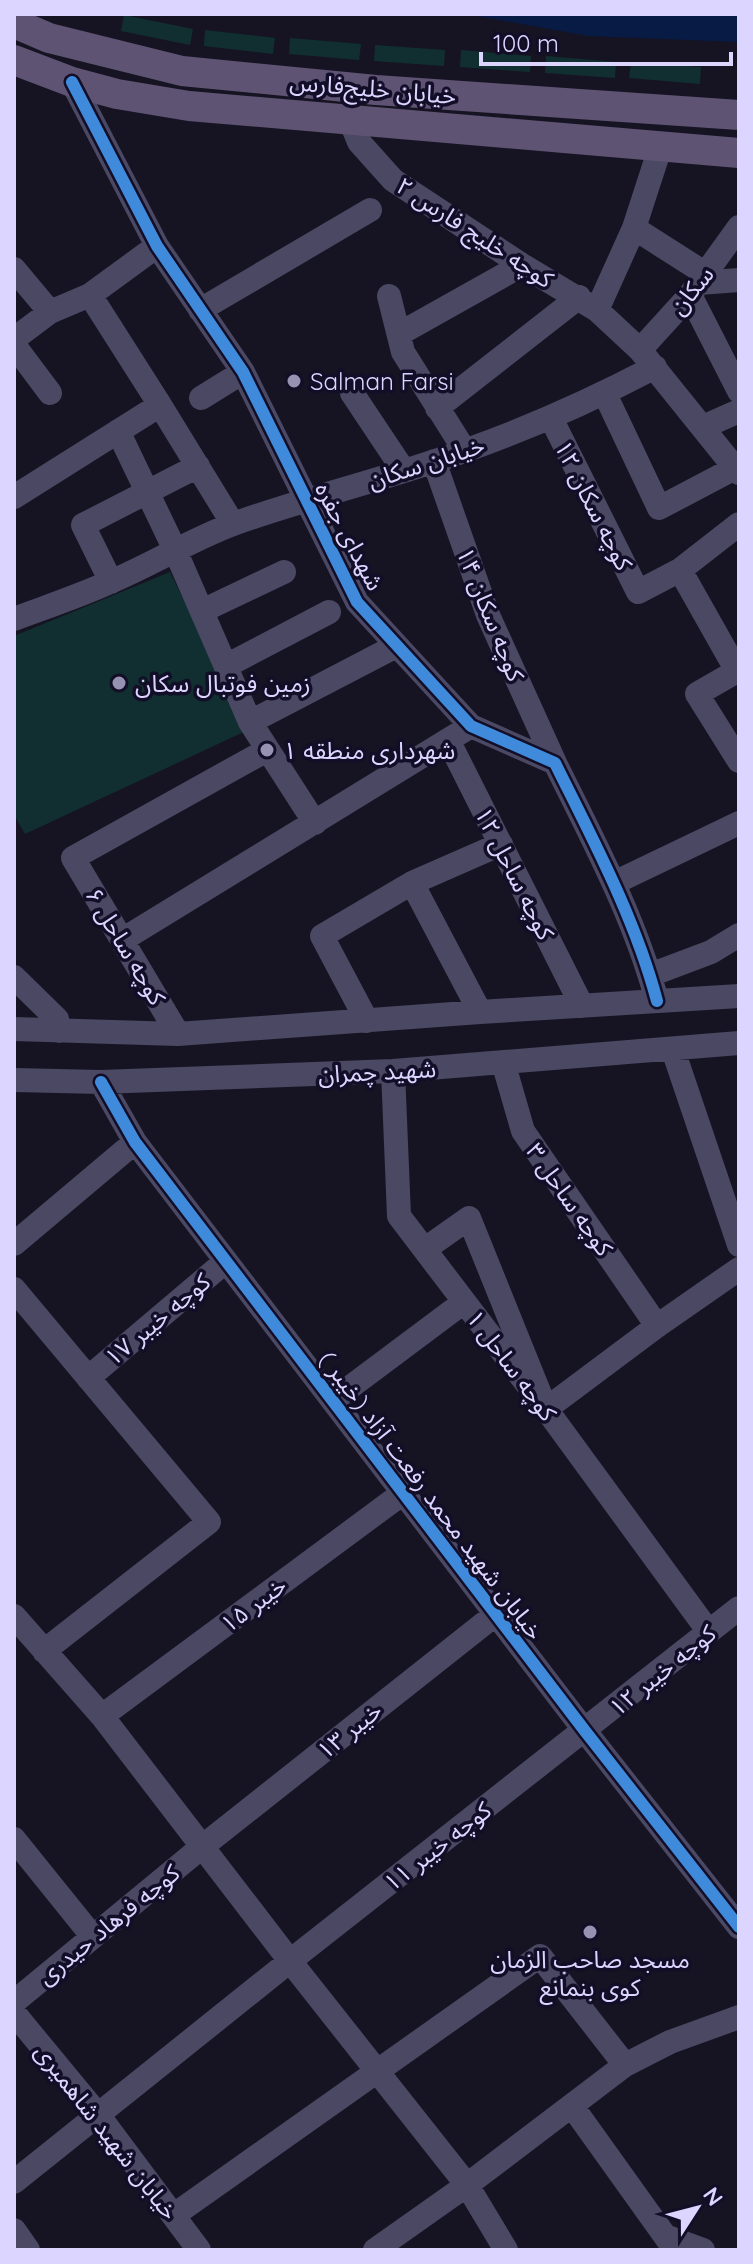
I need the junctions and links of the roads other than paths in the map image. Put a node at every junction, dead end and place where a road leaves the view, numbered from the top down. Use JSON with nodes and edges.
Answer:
{"nodes":[{"id":1,"x":14,"y":23,"type":"edge"},
{"id":2,"x":14,"y":60,"type":"edge"},
{"id":3,"x":72,"y":82,"type":"junction"},
{"id":4,"x":739,"y":115,"type":"edge"},
{"id":5,"x":350,"y":120,"type":"junction"},
{"id":6,"x":661,"y":145,"type":"junction"},
{"id":7,"x":739,"y":153,"type":"edge"},
{"id":8,"x":370,"y":210,"type":"dead end"},
{"id":9,"x":739,"y":227,"type":"edge"},
{"id":10,"x":634,"y":228,"type":"junction"},
{"id":11,"x":157,"y":246,"type":"junction"},
{"id":12,"x":522,"y":265,"type":"junction"},
{"id":13,"x":14,"y":269,"type":"edge"},
{"id":14,"x":739,"y":280,"type":"edge"},
{"id":15,"x":698,"y":284,"type":"junction"},
{"id":16,"x":90,"y":295,"type":"junction"},
{"id":17,"x":389,"y":296,"type":"dead end"},
{"id":18,"x":588,"y":304,"type":"junction"},
{"id":19,"x":200,"y":310,"type":"junction"},
{"id":20,"x":50,"y":312,"type":"junction"},
{"id":21,"x":399,"y":334,"type":"junction"},
{"id":22,"x":14,"y":342,"type":"edge"},
{"id":23,"x":648,"y":358,"type":"junction"},
{"id":24,"x":243,"y":372,"type":"junction"},
{"id":25,"x":739,"y":391,"type":"edge"},
{"id":26,"x":50,"y":393,"type":"dead end"},
{"id":27,"x":352,"y":393,"type":"dead end"},
{"id":28,"x":605,"y":394,"type":"junction"},
{"id":29,"x":201,"y":398,"type":"dead end"},
{"id":30,"x":160,"y":405,"type":"junction"},
{"id":31,"x":437,"y":408,"type":"junction"},
{"id":32,"x":739,"y":411,"type":"edge"},
{"id":33,"x":551,"y":418,"type":"junction"},
{"id":34,"x":703,"y":427,"type":"junction"},
{"id":35,"x":118,"y":431,"type":"junction"},
{"id":36,"x":465,"y":451,"type":"junction"},
{"id":37,"x":434,"y":461,"type":"junction"},
{"id":38,"x":198,"y":466,"type":"junction"},
{"id":39,"x":404,"y":471,"type":"junction"},
{"id":40,"x":737,"y":471,"type":"edge"},
{"id":41,"x":147,"y":492,"type":"junction"},
{"id":42,"x":14,"y":497,"type":"edge"},
{"id":43,"x":305,"y":500,"type":"junction"},
{"id":44,"x":233,"y":524,"type":"junction"},
{"id":45,"x":739,"y":524,"type":"edge"},
{"id":46,"x":175,"y":550,"type":"junction"},
{"id":47,"x":680,"y":570,"type":"junction"},
{"id":48,"x":284,"y":572,"type":"dead end"},
{"id":49,"x":111,"y":582,"type":"junction"},
{"id":50,"x":202,"y":611,"type":"junction"},
{"id":51,"x":329,"y":612,"type":"dead end"},
{"id":52,"x":15,"y":617,"type":"edge"},
{"id":53,"x":396,"y":646,"type":"junction"},
{"id":54,"x":226,"y":666,"type":"junction"},
{"id":55,"x":250,"y":722,"type":"junction"},
{"id":56,"x":471,"y":726,"type":"junction"},
{"id":57,"x":448,"y":740,"type":"junction"},
{"id":58,"x":267,"y":750,"type":"junction"},
{"id":59,"x":739,"y":761,"type":"edge"},
{"id":60,"x":555,"y":763,"type":"junction"},
{"id":61,"x":315,"y":823,"type":"junction"},
{"id":62,"x":739,"y":823,"type":"edge"},
{"id":63,"x":501,"y":844,"type":"junction"},
{"id":64,"x":412,"y":883,"type":"junction"},
{"id":65,"x":614,"y":883,"type":"junction"},
{"id":66,"x":739,"y":935,"type":"edge"},
{"id":67,"x":122,"y":940,"type":"junction"},
{"id":68,"x":650,"y":975,"type":"junction"},
{"id":69,"x":14,"y":977,"type":"edge"},
{"id":70,"x":739,"y":996,"type":"edge"},
{"id":71,"x":657,"y":1001,"type":"junction"},
{"id":72,"x":582,"y":1006,"type":"junction"},
{"id":73,"x":480,"y":1012,"type":"junction"},
{"id":74,"x":367,"y":1021,"type":"junction"},
{"id":75,"x":14,"y":1029,"type":"edge"},
{"id":76,"x":59,"y":1031,"type":"junction"},
{"id":77,"x":178,"y":1034,"type":"junction"},
{"id":78,"x":739,"y":1043,"type":"edge"},
{"id":79,"x":673,"y":1050,"type":"junction"},
{"id":80,"x":503,"y":1062,"type":"junction"},
{"id":81,"x":393,"y":1071,"type":"junction"},
{"id":82,"x":14,"y":1080,"type":"edge"},
{"id":83,"x":101,"y":1082,"type":"junction"},
{"id":84,"x":135,"y":1142,"type":"junction"},
{"id":85,"x":14,"y":1244,"type":"edge"},
{"id":86,"x":739,"y":1245,"type":"edge"},
{"id":87,"x":425,"y":1249,"type":"junction"},
{"id":88,"x":226,"y":1261,"type":"junction"},
{"id":89,"x":739,"y":1269,"type":"edge"},
{"id":90,"x":14,"y":1289,"type":"edge"},
{"id":91,"x":464,"y":1302,"type":"junction"},
{"id":92,"x":657,"y":1326,"type":"junction"},
{"id":93,"x":88,"y":1378,"type":"junction"},
{"id":94,"x":333,"y":1400,"type":"junction"},
{"id":95,"x":546,"y":1409,"type":"junction"},
{"id":96,"x":403,"y":1493,"type":"junction"},
{"id":97,"x":739,"y":1608,"type":"edge"},
{"id":98,"x":496,"y":1614,"type":"junction"},
{"id":99,"x":14,"y":1616,"type":"edge"},
{"id":100,"x":709,"y":1632,"type":"junction"},
{"id":101,"x":44,"y":1651,"type":"junction"},
{"id":102,"x":102,"y":1716,"type":"junction"},
{"id":103,"x":585,"y":1731,"type":"junction"},
{"id":104,"x":14,"y":1839,"type":"edge"},
{"id":105,"x":203,"y":1846,"type":"junction"},
{"id":106,"x":739,"y":1927,"type":"edge"},
{"id":107,"x":93,"y":1937,"type":"junction"},
{"id":108,"x":290,"y":1961,"type":"junction"},
{"id":109,"x":14,"y":2002,"type":"edge"},
{"id":110,"x":14,"y":2013,"type":"edge"},
{"id":111,"x":739,"y":2017,"type":"edge"},
{"id":112,"x":625,"y":2065,"type":"junction"},
{"id":113,"x":377,"y":2071,"type":"junction"},
{"id":114,"x":572,"y":2106,"type":"junction"},
{"id":115,"x":99,"y":2116,"type":"junction"},
{"id":116,"x":14,"y":2182,"type":"edge"},
{"id":117,"x":467,"y":2185,"type":"junction"},
{"id":118,"x":174,"y":2215,"type":"junction"},
{"id":119,"x":14,"y":2230,"type":"edge"},
{"id":120,"x":670,"y":2243,"type":"edge"},
{"id":121,"x":28,"y":2250,"type":"edge"},
{"id":122,"x":199,"y":2250,"type":"edge"},
{"id":123,"x":375,"y":2250,"type":"edge"},
{"id":124,"x":506,"y":2250,"type":"edge"},
{"id":125,"x":703,"y":2250,"type":"edge"}],
"edges":[{"from":1,"to":4,"type":"main road","name":"خیابان خلیج‌فارس"},
{"from":2,"to":3,"type":"main road","name":"خیابان خلیج‌فارس"},
{"from":3,"to":5,"type":"main road","name":"خیابان خلیج‌فارس"},
{"from":3,"to":11,"type":"street","name":"شهدای جفره"},
{"from":5,"to":6,"type":"main road","name":"خیابان خلیج‌فارس"},
{"from":5,"to":12,"type":"street","name":"کوچه خلیج فارس ۲"},
{"from":6,"to":7,"type":"main road","name":"خیابان خلیج‌فارس"},
{"from":6,"to":10,"type":"street"},
{"from":8,"to":19,"type":"street"},
{"from":9,"to":15,"type":"street","name":"سکان"},
{"from":10,"to":15,"type":"street"},
{"from":10,"to":18,"type":"street"},
{"from":11,"to":16,"type":"street"},
{"from":11,"to":19,"type":"street","name":"شهدای جفره"},
{"from":12,"to":18,"type":"street","name":"کوچه خلیج فارس ۲"},
{"from":12,"to":21,"type":"street"},
{"from":13,"to":20,"type":"street"},
{"from":14,"to":15,"type":"street"},
{"from":15,"to":23,"type":"street","name":"سکان"},
{"from":15,"to":25,"type":"street"},
{"from":16,"to":20,"type":"street"},
{"from":16,"to":30,"type":"street"},
{"from":17,"to":21,"type":"street"},
{"from":18,"to":23,"type":"street","name":"کوچه خلیج فارس ۲"},
{"from":18,"to":31,"type":"street"},
{"from":19,"to":24,"type":"street","name":"شهدای جفره"},
{"from":20,"to":22,"type":"street"},
{"from":21,"to":31,"type":"street"},
{"from":22,"to":26,"type":"street"},
{"from":23,"to":28,"type":"street","name":"خیابان سکان"},
{"from":23,"to":34,"type":"street","name":"کوچه خلیج فارس ۲"},
{"from":24,"to":29,"type":"street"},
{"from":24,"to":43,"type":"street","name":"شهدای جفره"},
{"from":27,"to":39,"type":"street"},
{"from":28,"to":33,"type":"street","name":"خیابان سکان"},
{"from":28,"to":40,"type":"street"},
{"from":30,"to":35,"type":"street"},
{"from":30,"to":38,"type":"street"},
{"from":31,"to":36,"type":"street"},
{"from":32,"to":34,"type":"street"},
{"from":33,"to":36,"type":"street","name":"خیابان سکان"},
{"from":33,"to":47,"type":"street","name":"کوچه سکان ۱۲"},
{"from":34,"to":40,"type":"street","name":"کوچه خلیج فارس ۲"},
{"from":35,"to":41,"type":"street"},
{"from":35,"to":42,"type":"street"},
{"from":36,"to":37,"type":"street","name":"خیابان سکان"},
{"from":37,"to":39,"type":"street","name":"خیابان سکان"},
{"from":37,"to":60,"type":"street","name":"کوچه سکان ۱۴"},
{"from":38,"to":41,"type":"street"},
{"from":38,"to":44,"type":"street"},
{"from":39,"to":43,"type":"street","name":"خیابان سکان"},
{"from":41,"to":46,"type":"street"},
{"from":41,"to":49,"type":"street"},
{"from":43,"to":44,"type":"street","name":"خیابان سکان"},
{"from":43,"to":53,"type":"street","name":"شهدای جفره"},
{"from":44,"to":46,"type":"street","name":"خیابان سکان"},
{"from":45,"to":47,"type":"street"},
{"from":46,"to":49,"type":"street","name":"خیابان سکان"},
{"from":46,"to":50,"type":"street"},
{"from":47,"to":59,"type":"street"},
{"from":48,"to":50,"type":"street"},
{"from":49,"to":52,"type":"street","name":"خیابان سکان"},
{"from":50,"to":54,"type":"street"},
{"from":51,"to":54,"type":"street"},
{"from":53,"to":55,"type":"street"},
{"from":53,"to":56,"type":"street","name":"شهدای جفره"},
{"from":54,"to":55,"type":"street"},
{"from":55,"to":58,"type":"street"},
{"from":56,"to":57,"type":"street"},
{"from":56,"to":60,"type":"street","name":"شهدای جفره"},
{"from":57,"to":61,"type":"street"},
{"from":57,"to":63,"type":"street","name":"کوچه ساحل ۱۲"},
{"from":58,"to":61,"type":"street"},
{"from":58,"to":67,"type":"street","name":"کوچه ساحل ۶"},
{"from":60,"to":65,"type":"street"},
{"from":61,"to":67,"type":"street"},
{"from":62,"to":65,"type":"street"},
{"from":63,"to":64,"type":"street"},
{"from":63,"to":72,"type":"street","name":"کوچه ساحل ۱۲"},
{"from":64,"to":73,"type":"street"},
{"from":64,"to":74,"type":"street"},
{"from":65,"to":68,"type":"street"},
{"from":66,"to":68,"type":"street"},
{"from":67,"to":77,"type":"street","name":"کوچه ساحل ۶"},
{"from":68,"to":71,"type":"street"},
{"from":69,"to":76,"type":"street"},
{"from":70,"to":71,"type":"street","name":"شهید چمران"},
{"from":71,"to":72,"type":"street","name":"شهید چمران"},
{"from":72,"to":73,"type":"street","name":"شهید چمران"},
{"from":73,"to":74,"type":"street","name":"شهید چمران"},
{"from":74,"to":77,"type":"street","name":"شهید چمران"},
{"from":75,"to":76,"type":"street","name":"شهید چمران"},
{"from":76,"to":77,"type":"street","name":"شهید چمران"},
{"from":78,"to":79,"type":"street","name":"شهید چمران"},
{"from":79,"to":80,"type":"street","name":"شهید چمران"},
{"from":79,"to":86,"type":"street"},
{"from":80,"to":81,"type":"street","name":"شهید چمران"},
{"from":80,"to":92,"type":"street","name":"کوچه ساحل ۳"},
{"from":81,"to":83,"type":"street","name":"شهید چمران"},
{"from":81,"to":87,"type":"street","name":"کوچه ساحل ۱"},
{"from":82,"to":83,"type":"street","name":"شهید چمران"},
{"from":83,"to":84,"type":"street","name":"( خیبر) خیابان شهید محمد رفعت آزاد"},
{"from":84,"to":85,"type":"street"},
{"from":84,"to":88,"type":"street","name":"( خیبر) خیابان شهید محمد رفعت آزاد"},
{"from":87,"to":91,"type":"street","name":"کوچه ساحل ۱"},
{"from":87,"to":95,"type":"street"},
{"from":88,"to":93,"type":"street","name":"کوچه خیبر ۱۷"},
{"from":88,"to":94,"type":"street","name":"( خیبر) خیابان شهید محمد رفعت آزاد"},
{"from":89,"to":92,"type":"street"},
{"from":90,"to":93,"type":"street"},
{"from":91,"to":94,"type":"street"},
{"from":91,"to":95,"type":"street","name":"کوچه ساحل ۱"},
{"from":92,"to":95,"type":"street"},
{"from":93,"to":101,"type":"street"},
{"from":94,"to":96,"type":"street","name":"( خیبر) خیابان شهید محمد رفعت آزاد"},
{"from":95,"to":100,"type":"street","name":"کوچه ساحل ۱"},
{"from":96,"to":98,"type":"street","name":"( خیبر) خیابان شهید محمد رفعت آزاد"},
{"from":96,"to":102,"type":"street","name":"خیبر ۱۵"},
{"from":97,"to":100,"type":"street","name":"کوچه خیبر ۱۲"},
{"from":98,"to":103,"type":"street","name":"( خیبر) خیابان شهید محمد رفعت آزاد"},
{"from":98,"to":105,"type":"street","name":"خیبر ۱۳"},
{"from":99,"to":101,"type":"street"},
{"from":100,"to":103,"type":"street","name":"کوچه خیبر ۱۲"},
{"from":101,"to":102,"type":"street"},
{"from":102,"to":105,"type":"street"},
{"from":103,"to":106,"type":"street","name":"( خیبر) خیابان شهید محمد رفعت آزاد"},
{"from":103,"to":108,"type":"street","name":"کوچه خیبر ۱۱"},
{"from":104,"to":107,"type":"street"},
{"from":105,"to":107,"type":"street","name":"کوچه فرهاد حیدری"},
{"from":105,"to":108,"type":"street"},
{"from":107,"to":109,"type":"street","name":"کوچه فرهاد حیدری"},
{"from":108,"to":113,"type":"street"},
{"from":108,"to":115,"type":"street","name":"کوچه خیبر ۱۱"},
{"from":110,"to":115,"type":"street","name":"خیابان شهید شاهمیری"},
{"from":111,"to":112,"type":"street"},
{"from":112,"to":113,"type":"street"},
{"from":112,"to":114,"type":"street"},
{"from":113,"to":117,"type":"street"},
{"from":113,"to":118,"type":"street"},
{"from":114,"to":117,"type":"street"},
{"from":114,"to":120,"type":"street"},
{"from":115,"to":116,"type":"street","name":"کوچه خیبر ۱۱"},
{"from":115,"to":118,"type":"street","name":"خیابان شهید شاهمیری"},
{"from":117,"to":123,"type":"street"},
{"from":117,"to":124,"type":"street"},
{"from":118,"to":122,"type":"street","name":"خیابان شهید شاهمیری"},
{"from":119,"to":121,"type":"street"},
{"from":120,"to":125,"type":"street"}]}
